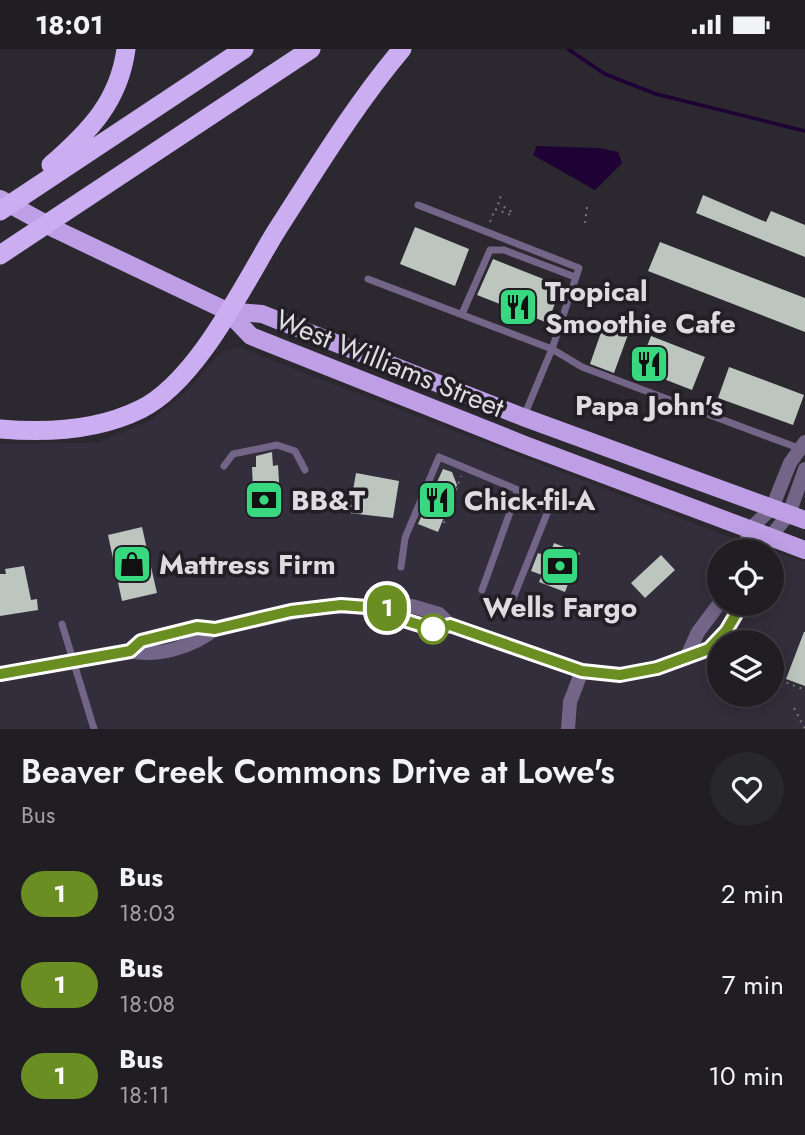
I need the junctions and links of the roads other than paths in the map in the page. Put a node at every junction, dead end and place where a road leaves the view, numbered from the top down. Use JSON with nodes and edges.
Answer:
{"nodes":[{"id":1,"x":126,"y":49,"type":"edge"},
{"id":2,"x":244,"y":49,"type":"edge"},
{"id":3,"x":311,"y":49,"type":"edge"},
{"id":4,"x":402,"y":49,"type":"edge"},
{"id":5,"x":0,"y":199,"type":"edge"},
{"id":6,"x":418,"y":205,"type":"dead end"},
{"id":7,"x":0,"y":210,"type":"edge"},
{"id":8,"x":0,"y":255,"type":"edge"},
{"id":9,"x":575,"y":277,"type":"junction"},
{"id":10,"x":368,"y":279,"type":"dead end"},
{"id":11,"x":227,"y":311,"type":"junction"},
{"id":12,"x":462,"y":314,"type":"junction"},
{"id":13,"x":552,"y":349,"type":"junction"},
{"id":14,"x":523,"y":417,"type":"junction"},
{"id":15,"x":0,"y":429,"type":"edge"},
{"id":16,"x":804,"y":461,"type":"edge"},
{"id":17,"x":223,"y":466,"type":"dead end"},
{"id":18,"x":305,"y":470,"type":"dead end"},
{"id":19,"x":548,"y":511,"type":"dead end"},
{"id":20,"x":789,"y":514,"type":"edge"},
{"id":21,"x":750,"y":529,"type":"junction"},
{"id":22,"x":747,"y":539,"type":"edge"},
{"id":23,"x":761,"y":539,"type":"edge"},
{"id":24,"x":771,"y":539,"type":"edge"},
{"id":25,"x":784,"y":547,"type":"edge"},
{"id":26,"x":805,"y":550,"type":"edge"},
{"id":27,"x":401,"y":568,"type":"dead end"},
{"id":28,"x":482,"y":590,"type":"dead end"},
{"id":29,"x":512,"y":601,"type":"dead end"},
{"id":30,"x":710,"y":616,"type":"edge"},
{"id":31,"x":735,"y":616,"type":"edge"},
{"id":32,"x":62,"y":624,"type":"dead end"},
{"id":33,"x":688,"y":655,"type":"junction"},
{"id":34,"x":76,"y":663,"type":"junction"},
{"id":35,"x":582,"y":671,"type":"junction"},
{"id":36,"x":0,"y":674,"type":"edge"},
{"id":37,"x":94,"y":729,"type":"edge"},
{"id":38,"x":568,"y":729,"type":"edge"}],
"edges":[{"from":1,"to":7,"type":"highway"},
{"from":2,"to":7,"type":"highway"},
{"from":3,"to":8,"type":"highway"},
{"from":4,"to":11,"type":"highway"},
{"from":5,"to":11,"type":"main road"},
{"from":6,"to":9,"type":"lane"},
{"from":9,"to":12,"type":"lane"},
{"from":9,"to":13,"type":"lane"},
{"from":10,"to":12,"type":"lane"},
{"from":11,"to":14,"type":"main road","name":"West Williams Street"},
{"from":11,"to":15,"type":"highway"},
{"from":11,"to":21,"type":"main road","name":"West Williams Street"},
{"from":12,"to":13,"type":"lane"},
{"from":13,"to":14,"type":"lane"},
{"from":13,"to":16,"type":"lane"},
{"from":14,"to":20,"type":"main road","name":"West Williams Street"},
{"from":16,"to":20,"type":"street"},
{"from":16,"to":20,"type":"street"},
{"from":17,"to":18,"type":"lane"},
{"from":19,"to":29,"type":"lane"},
{"from":20,"to":21,"type":"street"},
{"from":20,"to":24,"type":"street"},
{"from":21,"to":22,"type":"street"},
{"from":21,"to":23,"type":"main road","name":"West Williams Street"},
{"from":25,"to":26,"type":"main road","name":"West Williams Street"},
{"from":27,"to":28,"type":"lane"},
{"from":30,"to":33,"type":"street"},
{"from":31,"to":33,"type":"street"},
{"from":32,"to":34,"type":"lane"},
{"from":33,"to":35,"type":"street"},
{"from":34,"to":35,"type":"street"},
{"from":34,"to":36,"type":"street"},
{"from":34,"to":37,"type":"lane"},
{"from":35,"to":38,"type":"street"}]}
